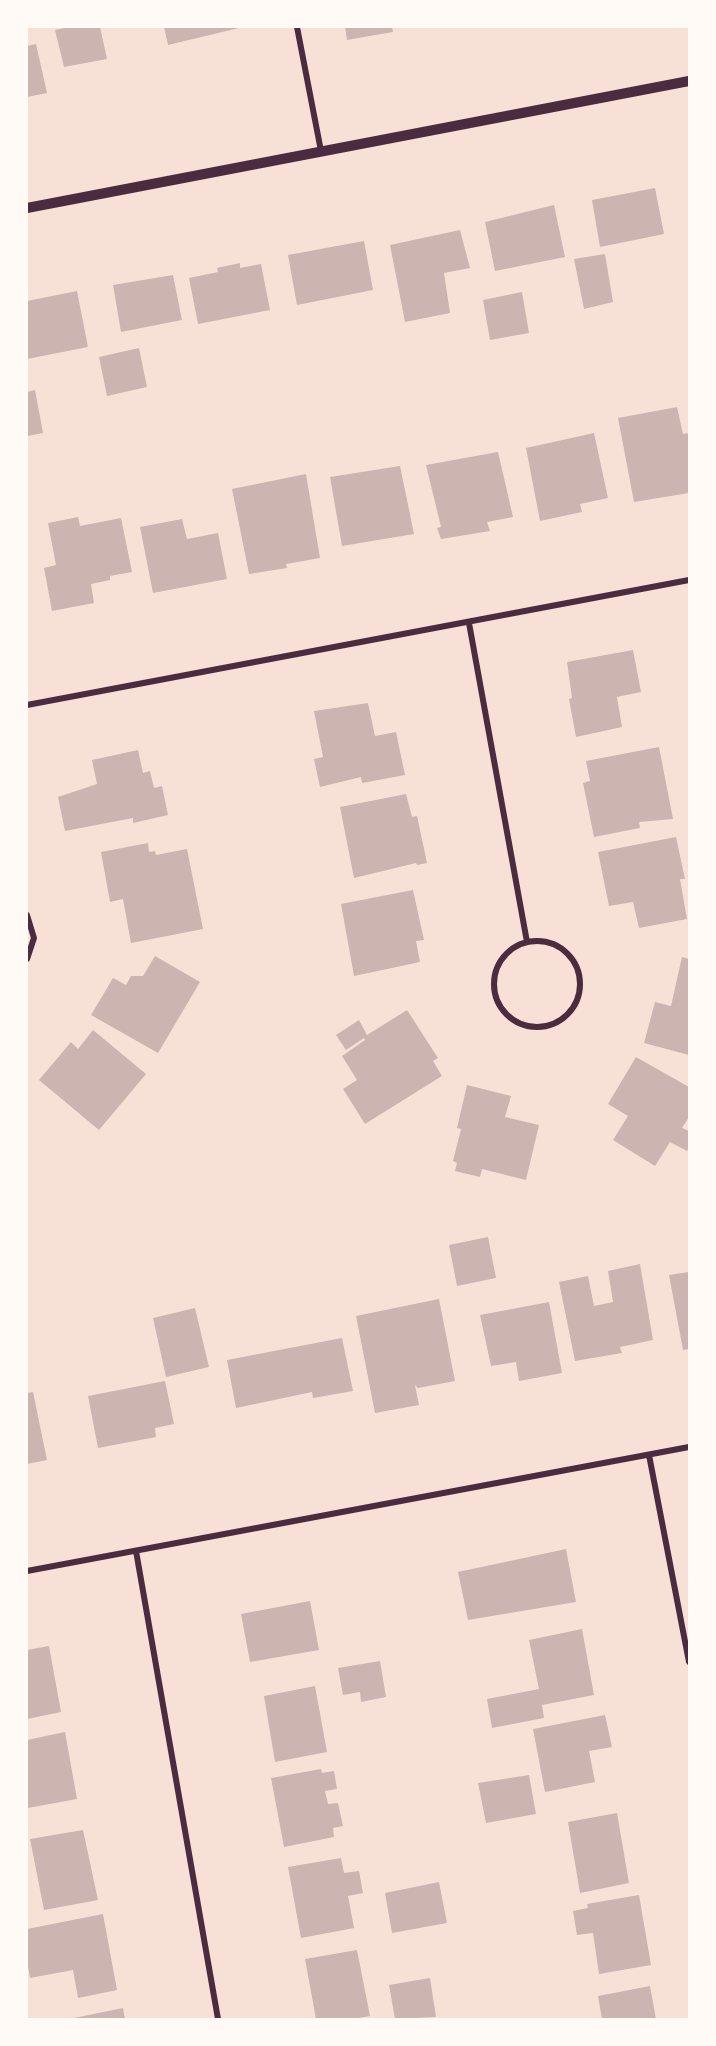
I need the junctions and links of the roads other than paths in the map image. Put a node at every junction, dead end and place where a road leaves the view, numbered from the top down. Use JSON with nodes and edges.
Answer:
{"nodes":[{"id":1,"x":297,"y":27,"type":"edge"},
{"id":2,"x":689,"y":81,"type":"edge"},
{"id":3,"x":321,"y":151,"type":"junction"},
{"id":4,"x":27,"y":208,"type":"edge"},
{"id":5,"x":689,"y":580,"type":"edge"},
{"id":6,"x":469,"y":623,"type":"junction"},
{"id":7,"x":27,"y":705,"type":"edge"},
{"id":8,"x":27,"y":915,"type":"edge"},
{"id":9,"x":527,"y":942,"type":"junction"},
{"id":10,"x":27,"y":959,"type":"edge"},
{"id":11,"x":689,"y":1448,"type":"edge"},
{"id":12,"x":649,"y":1455,"type":"junction"},
{"id":13,"x":136,"y":1551,"type":"junction"},
{"id":14,"x":27,"y":1571,"type":"edge"},
{"id":15,"x":689,"y":1662,"type":"edge"},
{"id":16,"x":218,"y":2019,"type":"edge"}],
"edges":[{"from":1,"to":3,"type":"street"},
{"from":2,"to":3,"type":"street"},
{"from":3,"to":4,"type":"street"},
{"from":5,"to":6,"type":"street"},
{"from":6,"to":7,"type":"street"},
{"from":6,"to":9,"type":"street"},
{"from":8,"to":10,"type":"street"},
{"from":9,"to":9,"type":"street"},
{"from":11,"to":12,"type":"street"},
{"from":12,"to":13,"type":"street"},
{"from":12,"to":15,"type":"street"},
{"from":13,"to":14,"type":"street"},
{"from":13,"to":16,"type":"street"}]}
